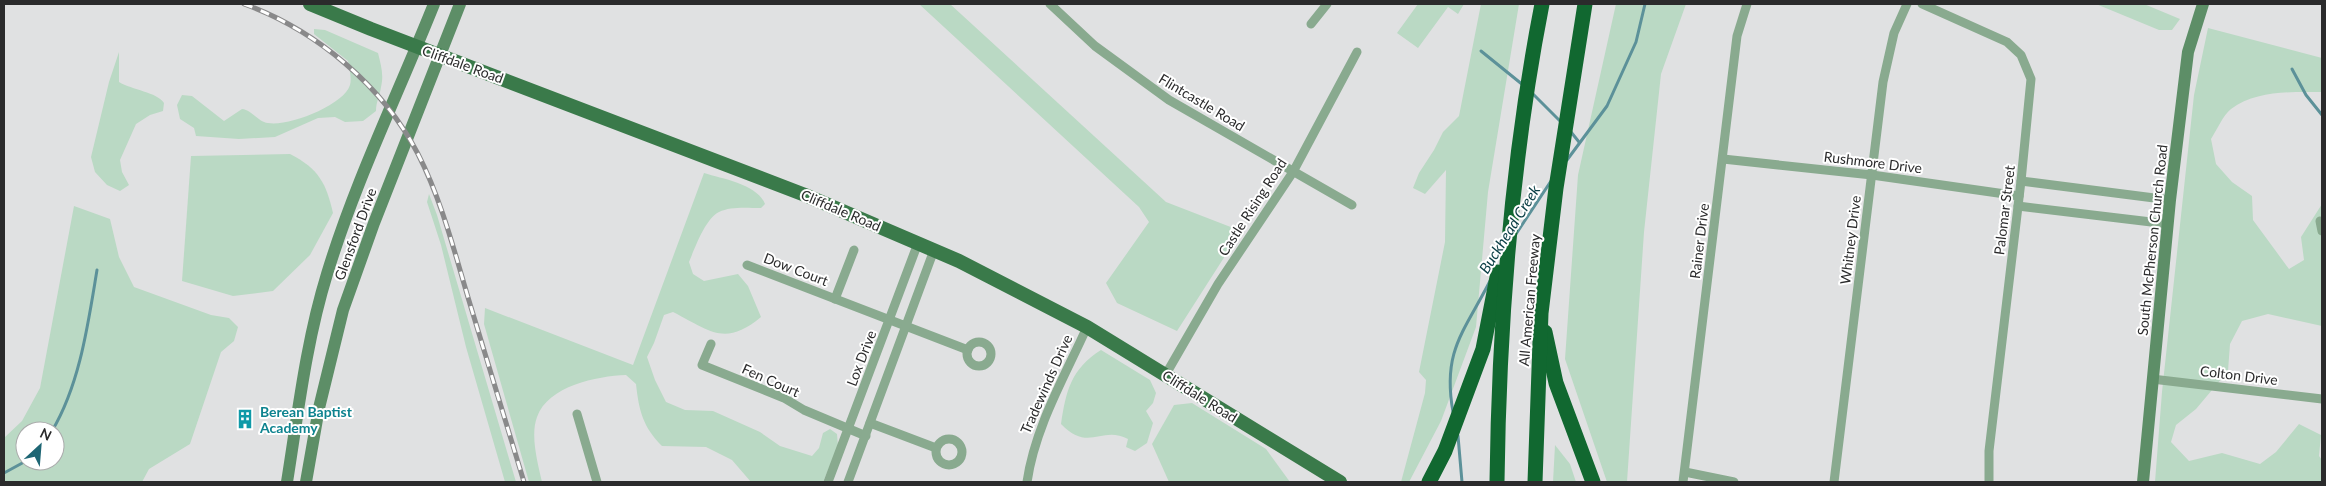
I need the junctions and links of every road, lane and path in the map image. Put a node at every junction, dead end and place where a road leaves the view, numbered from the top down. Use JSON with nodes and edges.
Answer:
{"nodes":[{"id":1,"x":310,"y":4,"type":"edge"},
{"id":2,"x":434,"y":4,"type":"edge"},
{"id":3,"x":460,"y":4,"type":"edge"},
{"id":4,"x":1050,"y":4,"type":"edge"},
{"id":5,"x":1327,"y":4,"type":"edge"},
{"id":6,"x":1542,"y":4,"type":"edge"},
{"id":7,"x":1585,"y":4,"type":"edge"},
{"id":8,"x":1747,"y":4,"type":"edge"},
{"id":9,"x":1907,"y":4,"type":"edge"},
{"id":10,"x":1922,"y":4,"type":"edge"},
{"id":11,"x":2203,"y":4,"type":"edge"},
{"id":12,"x":1311,"y":24,"type":"dead end"},
{"id":13,"x":417,"y":46,"type":"junction"},
{"id":14,"x":1357,"y":52,"type":"dead end"},
{"id":15,"x":440,"y":56,"type":"junction"},
{"id":16,"x":1723,"y":159,"type":"junction"},
{"id":17,"x":1293,"y":172,"type":"junction"},
{"id":18,"x":1872,"y":175,"type":"junction"},
{"id":19,"x":2021,"y":181,"type":"junction"},
{"id":20,"x":1512,"y":196,"type":"junction"},
{"id":21,"x":2019,"y":196,"type":"junction"},
{"id":22,"x":2170,"y":200,"type":"junction"},
{"id":23,"x":1352,"y":205,"type":"dead end"},
{"id":24,"x":2018,"y":206,"type":"junction"},
{"id":25,"x":2320,"y":221,"type":"dead end"},
{"id":26,"x":2168,"y":224,"type":"junction"},
{"id":27,"x":2322,"y":231,"type":"edge"},
{"id":28,"x":918,"y":243,"type":"junction"},
{"id":29,"x":854,"y":250,"type":"dead end"},
{"id":30,"x":934,"y":250,"type":"junction"},
{"id":31,"x":747,"y":265,"type":"dead end"},
{"id":32,"x":835,"y":299,"type":"junction"},
{"id":33,"x":1541,"y":313,"type":"junction"},
{"id":34,"x":890,"y":320,"type":"junction"},
{"id":35,"x":906,"y":326,"type":"junction"},
{"id":36,"x":1087,"y":327,"type":"junction"},
{"id":37,"x":711,"y":344,"type":"dead end"},
{"id":38,"x":968,"y":350,"type":"dead end"},
{"id":39,"x":1166,"y":374,"type":"junction"},
{"id":40,"x":2152,"y":379,"type":"junction"},
{"id":41,"x":2322,"y":399,"type":"edge"},
{"id":42,"x":578,"y":414,"type":"dead end"},
{"id":43,"x":870,"y":423,"type":"junction"},
{"id":44,"x":848,"y":430,"type":"junction"},
{"id":45,"x":866,"y":436,"type":"junction"},
{"id":46,"x":936,"y":448,"type":"dead end"},
{"id":47,"x":1685,"y":472,"type":"junction"},
{"id":48,"x":287,"y":482,"type":"edge"},
{"id":49,"x":306,"y":482,"type":"edge"},
{"id":50,"x":597,"y":482,"type":"edge"},
{"id":51,"x":828,"y":482,"type":"edge"},
{"id":52,"x":848,"y":482,"type":"edge"},
{"id":53,"x":1027,"y":482,"type":"edge"},
{"id":54,"x":1340,"y":482,"type":"edge"},
{"id":55,"x":1429,"y":482,"type":"edge"},
{"id":56,"x":1496,"y":482,"type":"edge"},
{"id":57,"x":1535,"y":482,"type":"edge"},
{"id":58,"x":1593,"y":482,"type":"edge"},
{"id":59,"x":1683,"y":482,"type":"edge"},
{"id":60,"x":1734,"y":482,"type":"edge"},
{"id":61,"x":1834,"y":482,"type":"edge"},
{"id":62,"x":1989,"y":482,"type":"edge"},
{"id":63,"x":2143,"y":482,"type":"edge"}],
"edges":[{"from":1,"to":13,"type":"main road","name":"Cliffdale Road"},
{"from":2,"to":13,"type":"main road","name":"Glensford Drive"},
{"from":3,"to":15,"type":"main road","name":"Glensford Drive"},
{"from":4,"to":17,"type":"street","name":"Flintcastle Road"},
{"from":5,"to":12,"type":"street"},
{"from":6,"to":20,"type":"highway","name":"All American Freeway"},
{"from":7,"to":33,"type":"highway","name":"All American Freeway"},
{"from":8,"to":16,"type":"street","name":"Rainer Drive"},
{"from":9,"to":18,"type":"street","name":"Whitney Drive"},
{"from":10,"to":19,"type":"street","name":"Palomar Street"},
{"from":11,"to":22,"type":"main road","name":"South McPherson Church Road"},
{"from":13,"to":15,"type":"main road","name":"Cliffdale Road"},
{"from":13,"to":48,"type":"main road","name":"Glensford Drive"},
{"from":14,"to":17,"type":"street","name":"Castle Rising Road"},
{"from":15,"to":28,"type":"main road","name":"Cliffdale Road"},
{"from":15,"to":49,"type":"main road","name":"Glensford Drive"},
{"from":16,"to":18,"type":"street","name":"Rushmore Drive"},
{"from":16,"to":47,"type":"street","name":"Rainer Drive"},
{"from":17,"to":23,"type":"street","name":"Flintcastle Road"},
{"from":17,"to":39,"type":"street","name":"Castle Rising Road"},
{"from":18,"to":21,"type":"street","name":"Rushmore Drive"},
{"from":18,"to":61,"type":"street","name":"Whitney Drive"},
{"from":19,"to":21,"type":"street","name":"Palomar Street"},
{"from":19,"to":22,"type":"street"},
{"from":20,"to":55,"type":"highway"},
{"from":20,"to":56,"type":"highway","name":"All American Freeway"},
{"from":21,"to":24,"type":"street","name":"Palomar Street"},
{"from":22,"to":26,"type":"main road","name":"South McPherson Church Road"},
{"from":24,"to":26,"type":"street"},
{"from":24,"to":62,"type":"street","name":"Palomar Street"},
{"from":25,"to":27,"type":"street"},
{"from":26,"to":40,"type":"main road","name":"South McPherson Church Road"},
{"from":28,"to":30,"type":"main road","name":"Cliffdale Road"},
{"from":28,"to":34,"type":"street","name":"Lox Drive"},
{"from":29,"to":32,"type":"street","name":"Dow Court"},
{"from":30,"to":35,"type":"street"},
{"from":30,"to":36,"type":"main road","name":"Cliffdale Road"},
{"from":31,"to":32,"type":"street","name":"Dow Court"},
{"from":32,"to":34,"type":"street","name":"Dow Court"},
{"from":33,"to":57,"type":"highway","name":"All American Freeway"},
{"from":33,"to":58,"type":"highway"},
{"from":34,"to":35,"type":"street","name":"Dow Court"},
{"from":34,"to":44,"type":"street","name":"Lox Drive"},
{"from":35,"to":38,"type":"street","name":"Dow Court"},
{"from":35,"to":43,"type":"street"},
{"from":36,"to":39,"type":"main road","name":"Cliffdale Road"},
{"from":36,"to":53,"type":"street","name":"Tradewinds Drive"},
{"from":37,"to":44,"type":"street","name":"Fen Court"},
{"from":39,"to":54,"type":"main road","name":"Cliffdale Road"},
{"from":40,"to":41,"type":"street","name":"Colton Drive"},
{"from":40,"to":63,"type":"main road","name":"South McPherson Church Road"},
{"from":42,"to":50,"type":"street"},
{"from":43,"to":45,"type":"street"},
{"from":43,"to":46,"type":"street"},
{"from":44,"to":45,"type":"street"},
{"from":44,"to":51,"type":"street","name":"Lox Drive"},
{"from":45,"to":52,"type":"street"},
{"from":47,"to":59,"type":"street","name":"Rainer Drive"},
{"from":47,"to":60,"type":"street"}]}
